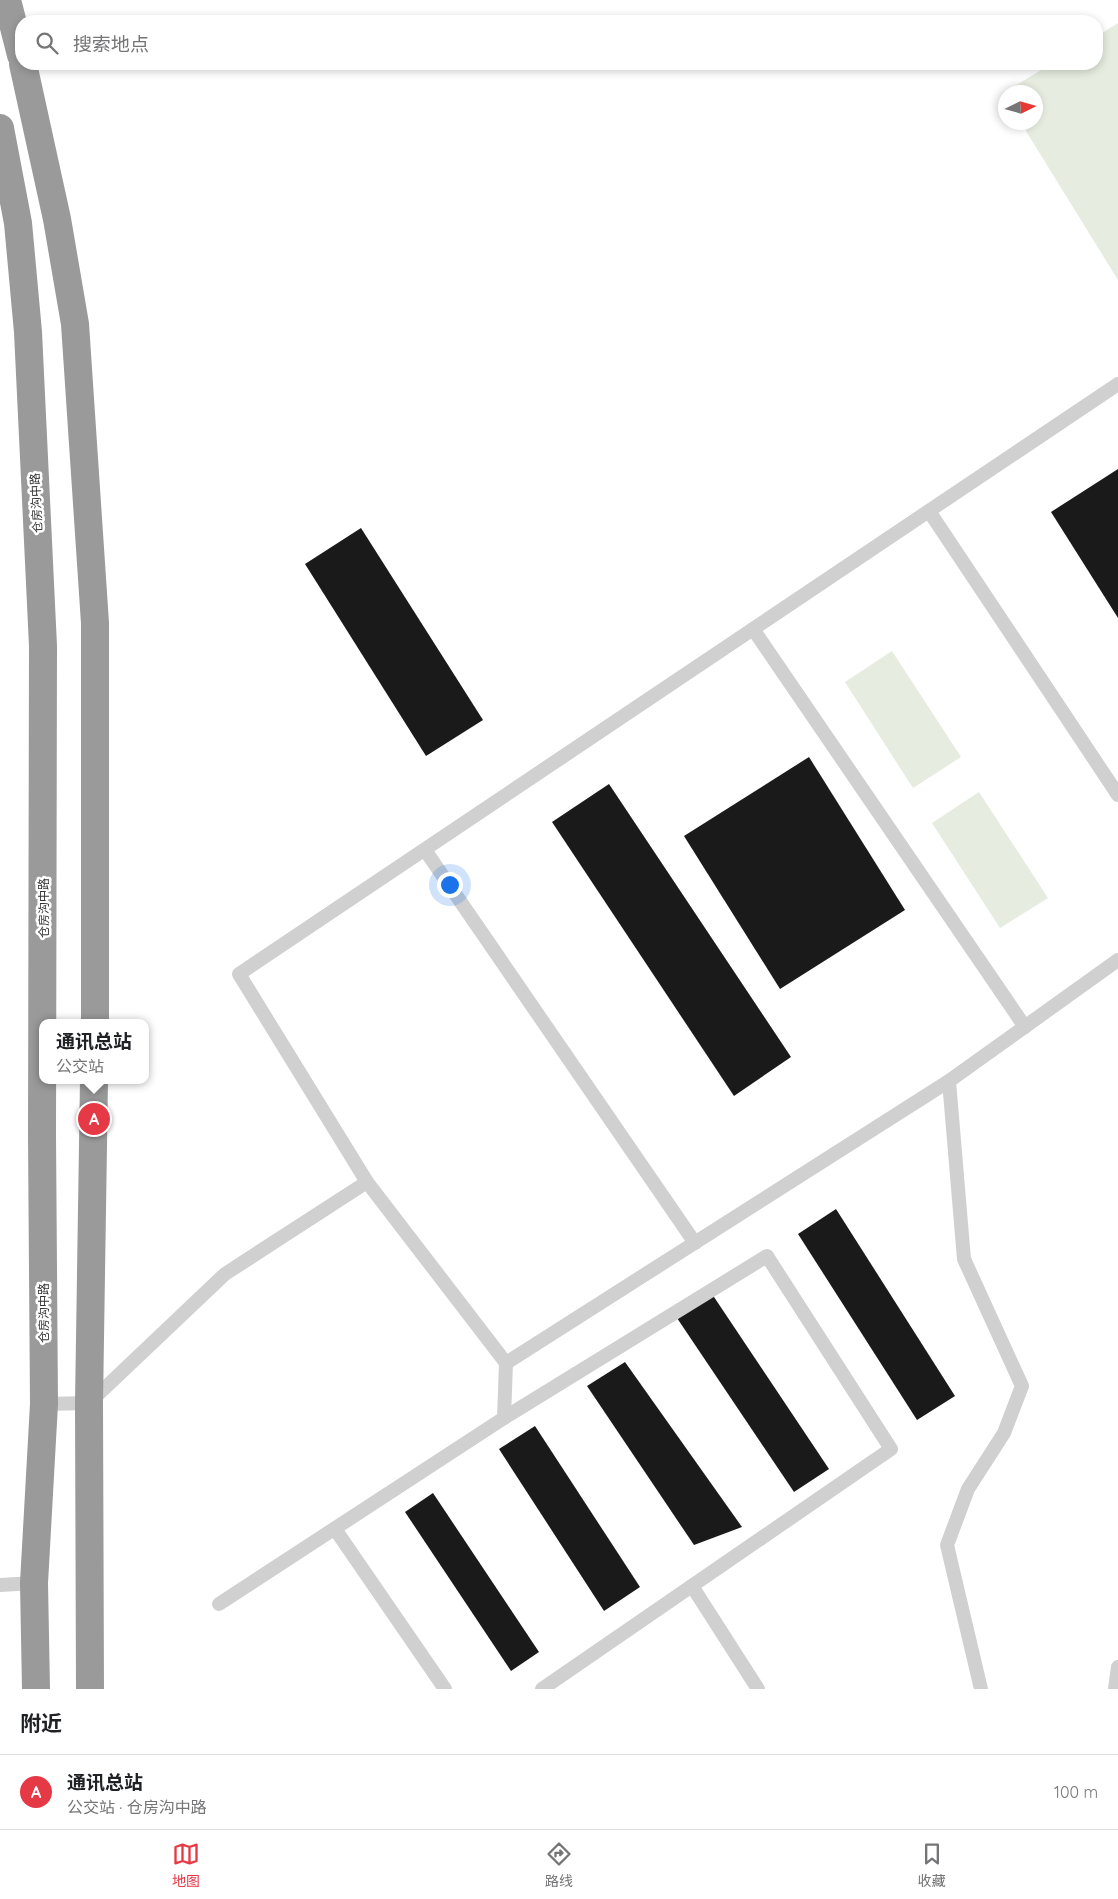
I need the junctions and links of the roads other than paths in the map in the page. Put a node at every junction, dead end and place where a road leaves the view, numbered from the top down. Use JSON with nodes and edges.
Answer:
{"nodes":[{"id":1,"x":7,"y":0,"type":"edge"},
{"id":2,"x":15,"y":31,"type":"edge"},
{"id":3,"x":24,"y":70,"type":"edge"},
{"id":4,"x":0,"y":128,"type":"edge"},
{"id":5,"x":1118,"y":384,"type":"edge"},
{"id":6,"x":929,"y":511,"type":"junction"},
{"id":7,"x":753,"y":629,"type":"junction"},
{"id":8,"x":1118,"y":795,"type":"edge"},
{"id":9,"x":425,"y":850,"type":"junction"},
{"id":10,"x":1118,"y":960,"type":"edge"},
{"id":11,"x":43,"y":1019,"type":"edge"},
{"id":12,"x":95,"y":1019,"type":"edge"},
{"id":13,"x":1025,"y":1027,"type":"junction"},
{"id":14,"x":949,"y":1081,"type":"junction"},
{"id":15,"x":42,"y":1084,"type":"edge"},
{"id":16,"x":94,"y":1084,"type":"edge"},
{"id":17,"x":367,"y":1182,"type":"junction"},
{"id":18,"x":695,"y":1243,"type":"junction"},
{"id":19,"x":506,"y":1363,"type":"junction"},
{"id":20,"x":90,"y":1403,"type":"junction"},
{"id":21,"x":44,"y":1404,"type":"junction"},
{"id":22,"x":504,"y":1418,"type":"junction"},
{"id":23,"x":335,"y":1529,"type":"junction"},
{"id":24,"x":34,"y":1583,"type":"junction"},
{"id":25,"x":0,"y":1585,"type":"edge"},
{"id":26,"x":692,"y":1586,"type":"junction"},
{"id":27,"x":219,"y":1604,"type":"dead end"},
{"id":28,"x":1118,"y":1667,"type":"edge"},
{"id":29,"x":36,"y":1689,"type":"edge"},
{"id":30,"x":90,"y":1689,"type":"edge"},
{"id":31,"x":445,"y":1689,"type":"edge"},
{"id":32,"x":542,"y":1689,"type":"edge"},
{"id":33,"x":758,"y":1689,"type":"edge"},
{"id":34,"x":981,"y":1689,"type":"edge"},
{"id":35,"x":1115,"y":1689,"type":"edge"}],
"edges":[{"from":1,"to":2,"type":"highway"},
{"from":3,"to":12,"type":"highway"},
{"from":4,"to":11,"type":"highway","name":"仓房沟中路"},
{"from":5,"to":6,"type":"lane"},
{"from":6,"to":7,"type":"lane"},
{"from":6,"to":8,"type":"lane"},
{"from":7,"to":9,"type":"lane"},
{"from":7,"to":13,"type":"lane"},
{"from":9,"to":17,"type":"lane"},
{"from":9,"to":18,"type":"lane"},
{"from":10,"to":13,"type":"lane"},
{"from":13,"to":14,"type":"lane"},
{"from":14,"to":18,"type":"lane"},
{"from":14,"to":34,"type":"lane"},
{"from":15,"to":21,"type":"highway","name":"仓房沟中路"},
{"from":16,"to":20,"type":"highway"},
{"from":17,"to":19,"type":"lane"},
{"from":17,"to":20,"type":"lane"},
{"from":18,"to":19,"type":"lane"},
{"from":19,"to":22,"type":"lane"},
{"from":20,"to":21,"type":"lane"},
{"from":20,"to":30,"type":"highway"},
{"from":21,"to":24,"type":"highway","name":"仓房沟中路"},
{"from":22,"to":23,"type":"lane"},
{"from":22,"to":26,"type":"lane"},
{"from":23,"to":27,"type":"lane"},
{"from":23,"to":31,"type":"lane"},
{"from":24,"to":25,"type":"lane"},
{"from":24,"to":29,"type":"highway","name":"仓房沟中路"},
{"from":26,"to":32,"type":"lane"},
{"from":26,"to":33,"type":"lane"},
{"from":28,"to":35,"type":"lane"}]}
